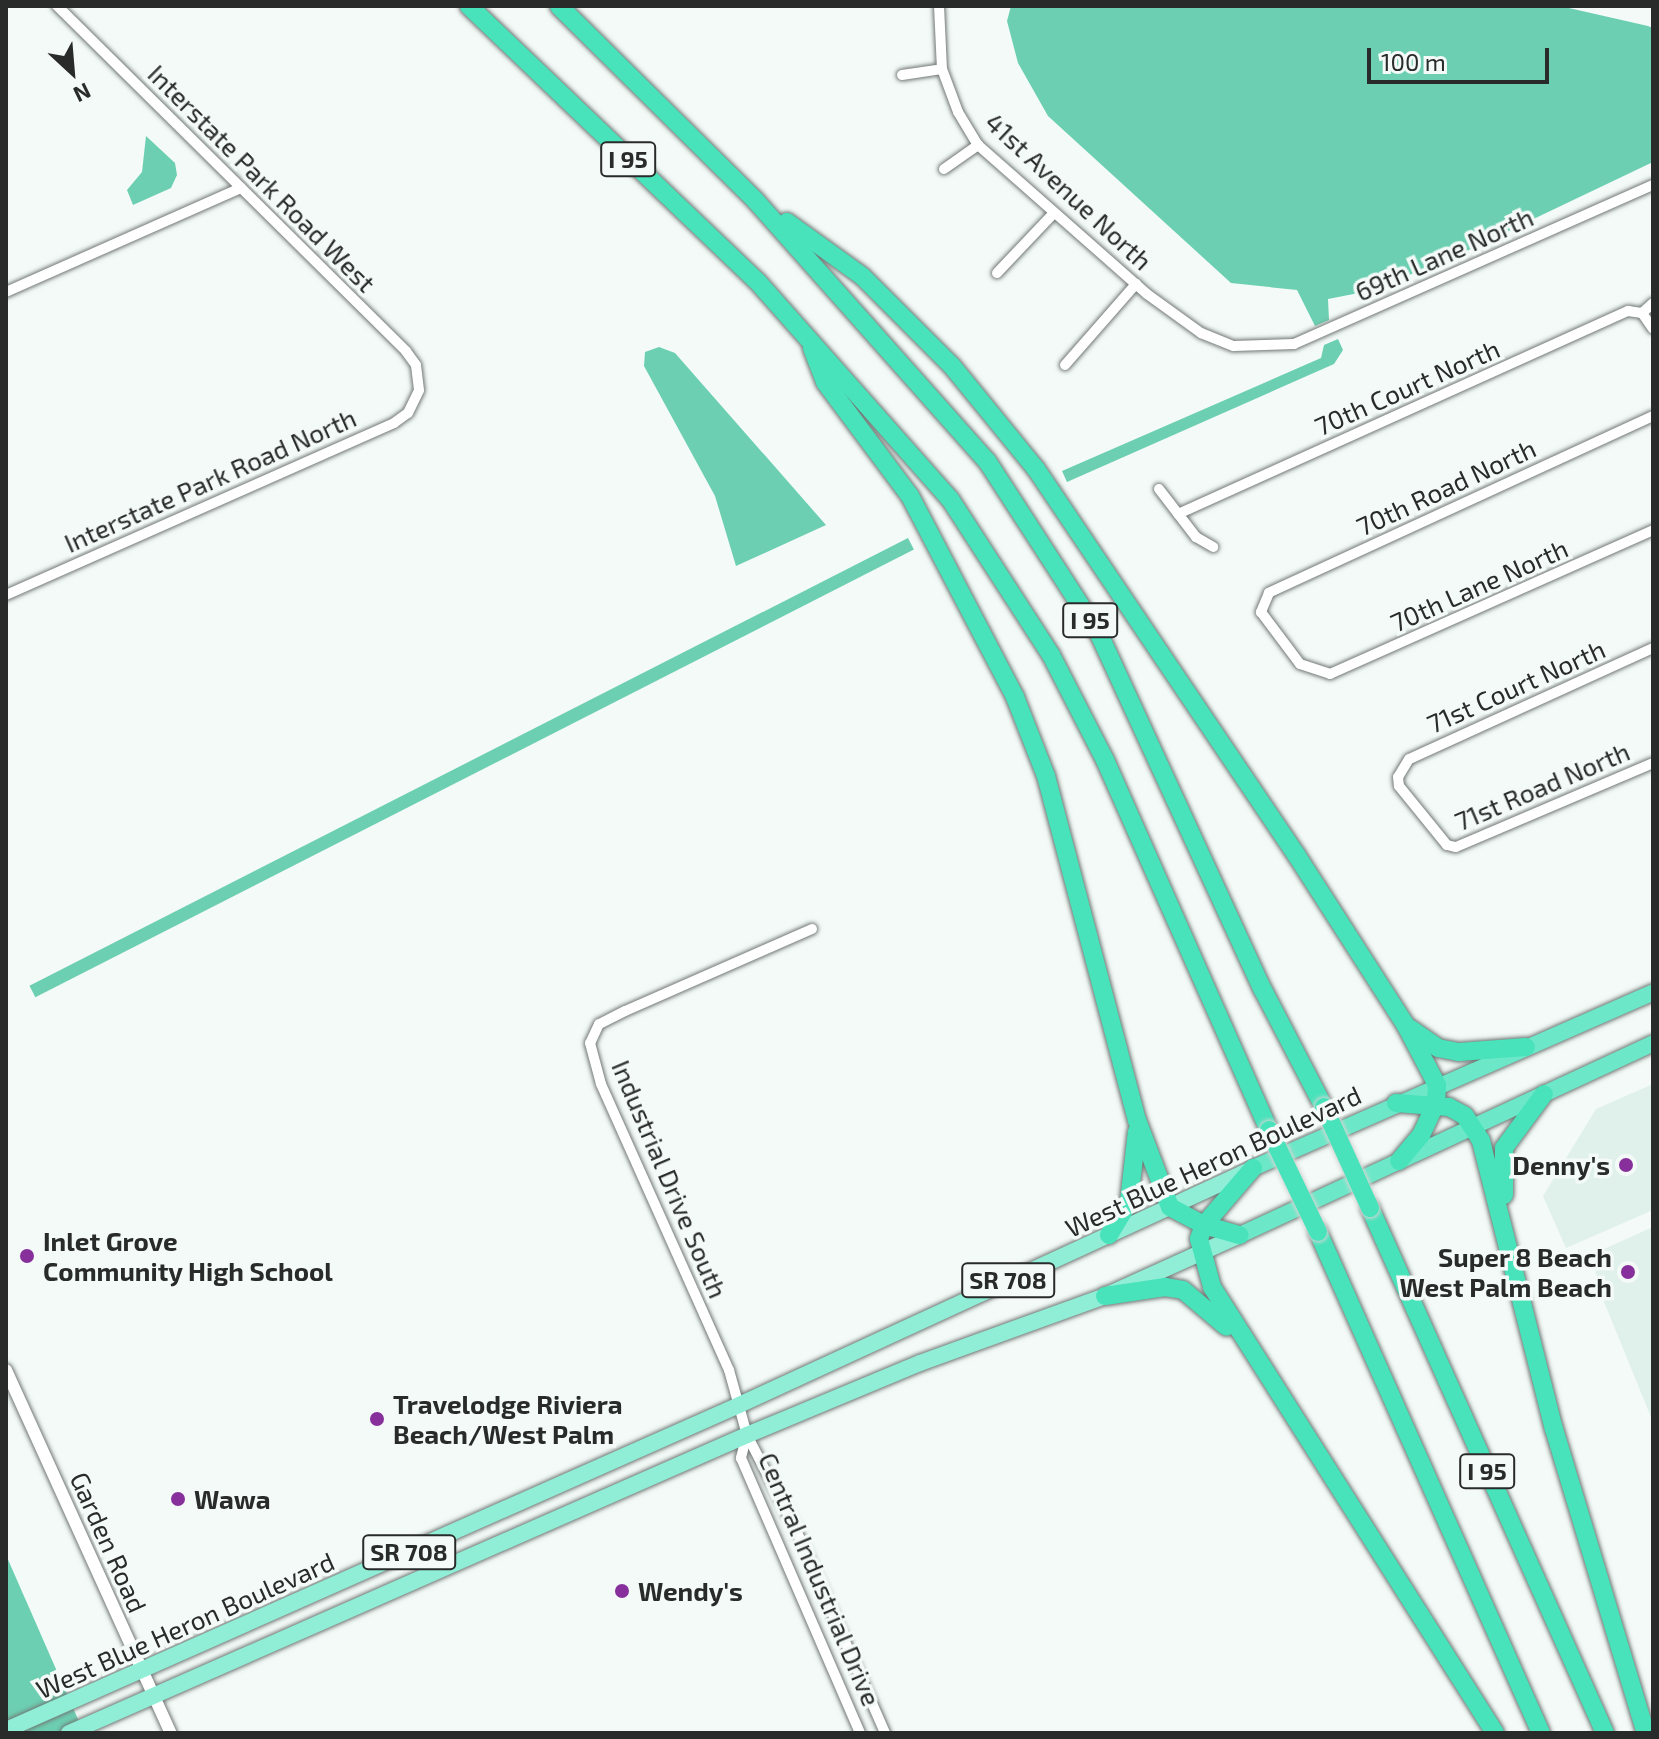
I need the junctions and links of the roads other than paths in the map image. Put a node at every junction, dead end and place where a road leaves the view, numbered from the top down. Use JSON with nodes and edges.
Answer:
{"nodes":[{"id":1,"x":57,"y":6,"type":"edge"},
{"id":2,"x":469,"y":6,"type":"edge"},
{"id":3,"x":559,"y":6,"type":"edge"},
{"id":4,"x":939,"y":6,"type":"edge"},
{"id":5,"x":942,"y":69,"type":"junction"},
{"id":6,"x":902,"y":75,"type":"dead end"},
{"id":7,"x":978,"y":145,"type":"junction"},
{"id":8,"x":944,"y":169,"type":"dead end"},
{"id":9,"x":1653,"y":185,"type":"edge"},
{"id":10,"x":241,"y":188,"type":"junction"},
{"id":11,"x":755,"y":200,"type":"junction"},
{"id":12,"x":1054,"y":213,"type":"junction"},
{"id":13,"x":997,"y":273,"type":"dead end"},
{"id":14,"x":1136,"y":284,"type":"junction"},
{"id":15,"x":6,"y":292,"type":"edge"},
{"id":16,"x":1653,"y":303,"type":"edge"},
{"id":17,"x":1642,"y":313,"type":"junction"},
{"id":18,"x":1653,"y":329,"type":"edge"},
{"id":19,"x":808,"y":338,"type":"junction"},
{"id":20,"x":1249,"y":349,"type":"joint"},
{"id":21,"x":1065,"y":365,"type":"dead end"},
{"id":22,"x":419,"y":390,"type":"joint"},
{"id":23,"x":1653,"y":416,"type":"edge"},
{"id":24,"x":1159,"y":489,"type":"dead end"},
{"id":25,"x":1178,"y":514,"type":"junction"},
{"id":26,"x":1653,"y":530,"type":"edge"},
{"id":27,"x":1213,"y":547,"type":"dead end"},
{"id":28,"x":6,"y":595,"type":"edge"},
{"id":29,"x":1653,"y":648,"type":"edge"},
{"id":30,"x":1321,"y":674,"type":"joint"},
{"id":31,"x":1653,"y":763,"type":"edge"},
{"id":32,"x":1447,"y":845,"type":"joint"},
{"id":33,"x":812,"y":929,"type":"dead end"},
{"id":34,"x":1653,"y":992,"type":"edge"},
{"id":35,"x":1405,"y":1024,"type":"junction"},
{"id":36,"x":1653,"y":1043,"type":"edge"},
{"id":37,"x":1526,"y":1047,"type":"junction"},
{"id":38,"x":1436,"y":1094,"type":"junction"},
{"id":39,"x":1544,"y":1094,"type":"junction"},
{"id":40,"x":1396,"y":1103,"type":"joint"},
{"id":41,"x":1137,"y":1120,"type":"junction"},
{"id":42,"x":1475,"y":1128,"type":"junction"},
{"id":43,"x":1399,"y":1161,"type":"junction"},
{"id":44,"x":1253,"y":1168,"type":"junction"},
{"id":45,"x":1170,"y":1207,"type":"junction"},
{"id":46,"x":1204,"y":1225,"type":"junction"},
{"id":47,"x":1507,"y":1229,"type":"junction"},
{"id":48,"x":1109,"y":1235,"type":"junction"},
{"id":49,"x":1240,"y":1235,"type":"junction"},
{"id":50,"x":1202,"y":1254,"type":"junction"},
{"id":51,"x":1105,"y":1296,"type":"junction"},
{"id":52,"x":1251,"y":1352,"type":"junction"},
{"id":53,"x":6,"y":1370,"type":"edge"},
{"id":54,"x":739,"y":1405,"type":"junction"},
{"id":55,"x":747,"y":1435,"type":"junction"},
{"id":56,"x":143,"y":1671,"type":"junction"},
{"id":57,"x":154,"y":1696,"type":"junction"},
{"id":58,"x":6,"y":1730,"type":"edge"},
{"id":59,"x":69,"y":1733,"type":"edge"},
{"id":60,"x":171,"y":1733,"type":"edge"},
{"id":61,"x":860,"y":1733,"type":"edge"},
{"id":62,"x":885,"y":1733,"type":"edge"},
{"id":63,"x":1495,"y":1733,"type":"edge"},
{"id":64,"x":1541,"y":1733,"type":"edge"},
{"id":65,"x":1605,"y":1733,"type":"edge"},
{"id":66,"x":1646,"y":1733,"type":"edge"}],
"edges":[{"from":1,"to":10,"type":"street","name":"Interstate Park Road West"},
{"from":2,"to":19,"type":"highway","number":"I 95"},
{"from":3,"to":11,"type":"highway","number":"I 95"},
{"from":4,"to":5,"type":"street","name":"41st Avenue North"},
{"from":5,"to":6,"type":"street"},
{"from":5,"to":7,"type":"street","name":"41st Avenue North"},
{"from":7,"to":8,"type":"street"},
{"from":7,"to":12,"type":"street","name":"41st Avenue North"},
{"from":9,"to":20,"type":"street","name":"69th Lane North"},
{"from":10,"to":15,"type":"street"},
{"from":10,"to":22,"type":"street","name":"Interstate Park Road West"},
{"from":11,"to":35,"type":"highway"},
{"from":11,"to":65,"type":"highway","number":"I 95","bridge":true},
{"from":12,"to":13,"type":"street"},
{"from":12,"to":14,"type":"street","name":"41st Avenue North"},
{"from":14,"to":20,"type":"street","name":"41st Avenue North"},
{"from":14,"to":21,"type":"street"},
{"from":16,"to":17,"type":"street","name":"70th Court North"},
{"from":17,"to":18,"type":"street"},
{"from":17,"to":25,"type":"street","name":"70th Court North"},
{"from":19,"to":41,"type":"highway"},
{"from":19,"to":64,"type":"highway","number":"I 95","bridge":true},
{"from":22,"to":28,"type":"street","name":"Interstate Park Road North"},
{"from":23,"to":30,"type":"street","name":"70th Road North"},
{"from":24,"to":25,"type":"street"},
{"from":25,"to":27,"type":"street"},
{"from":26,"to":30,"type":"street","name":"70th Lane North"},
{"from":29,"to":32,"type":"street","name":"71st Court North"},
{"from":31,"to":32,"type":"street","name":"71st Road North"},
{"from":33,"to":54,"type":"street","name":"Industrial Drive South"},
{"from":34,"to":37,"type":"highway"},
{"from":35,"to":37,"type":"highway"},
{"from":35,"to":38,"type":"highway"},
{"from":36,"to":39,"type":"highway","name":"West Blue Heron Boulevard","number":"SR 708"},
{"from":37,"to":38,"type":"highway"},
{"from":38,"to":40,"type":"highway"},
{"from":38,"to":42,"type":"highway"},
{"from":38,"to":43,"type":"highway"},
{"from":39,"to":42,"type":"highway","name":"West Blue Heron Boulevard","number":"SR 708"},
{"from":39,"to":47,"type":"highway"},
{"from":40,"to":44,"type":"highway","name":"West Blue Heron Boulevard","number":"SR 708"},
{"from":41,"to":45,"type":"highway"},
{"from":41,"to":48,"type":"highway"},
{"from":42,"to":43,"type":"highway","name":"West Blue Heron Boulevard","number":"SR 708"},
{"from":42,"to":47,"type":"highway"},
{"from":43,"to":49,"type":"highway","name":"West Blue Heron Boulevard","number":"SR 708"},
{"from":44,"to":45,"type":"main road","name":"West Blue Heron Boulevard","number":"SR 708"},
{"from":44,"to":46,"type":"highway"},
{"from":45,"to":46,"type":"highway"},
{"from":45,"to":48,"type":"main road","name":"West Blue Heron Boulevard","number":"SR 708"},
{"from":46,"to":49,"type":"highway"},
{"from":46,"to":50,"type":"highway"},
{"from":47,"to":66,"type":"highway"},
{"from":48,"to":54,"type":"main road","name":"West Blue Heron Boulevard","number":"SR 708"},
{"from":49,"to":50,"type":"main road","name":"West Blue Heron Boulevard","number":"SR 708"},
{"from":50,"to":51,"type":"main road","name":"West Blue Heron Boulevard","number":"SR 708"},
{"from":50,"to":52,"type":"highway"},
{"from":51,"to":52,"type":"highway"},
{"from":51,"to":55,"type":"main road","name":"West Blue Heron Boulevard","number":"SR 708"},
{"from":52,"to":63,"type":"highway"},
{"from":53,"to":56,"type":"street","name":"Garden Road"},
{"from":54,"to":55,"type":"street","name":"Industrial Drive South"},
{"from":54,"to":56,"type":"main road","name":"West Blue Heron Boulevard","number":"SR 708"},
{"from":55,"to":57,"type":"main road","name":"West Blue Heron Boulevard","number":"SR 708"},
{"from":55,"to":61,"type":"street","name":"Central Industrial Drive"},
{"from":55,"to":62,"type":"street","name":"Central Industrial Drive"},
{"from":56,"to":57,"type":"street","name":"Garden Road"},
{"from":56,"to":58,"type":"main road","name":"West Blue Heron Boulevard","number":"SR 708"},
{"from":57,"to":59,"type":"main road","name":"West Blue Heron Boulevard","number":"SR 708"},
{"from":57,"to":60,"type":"street","name":"Garden Road"}]}
